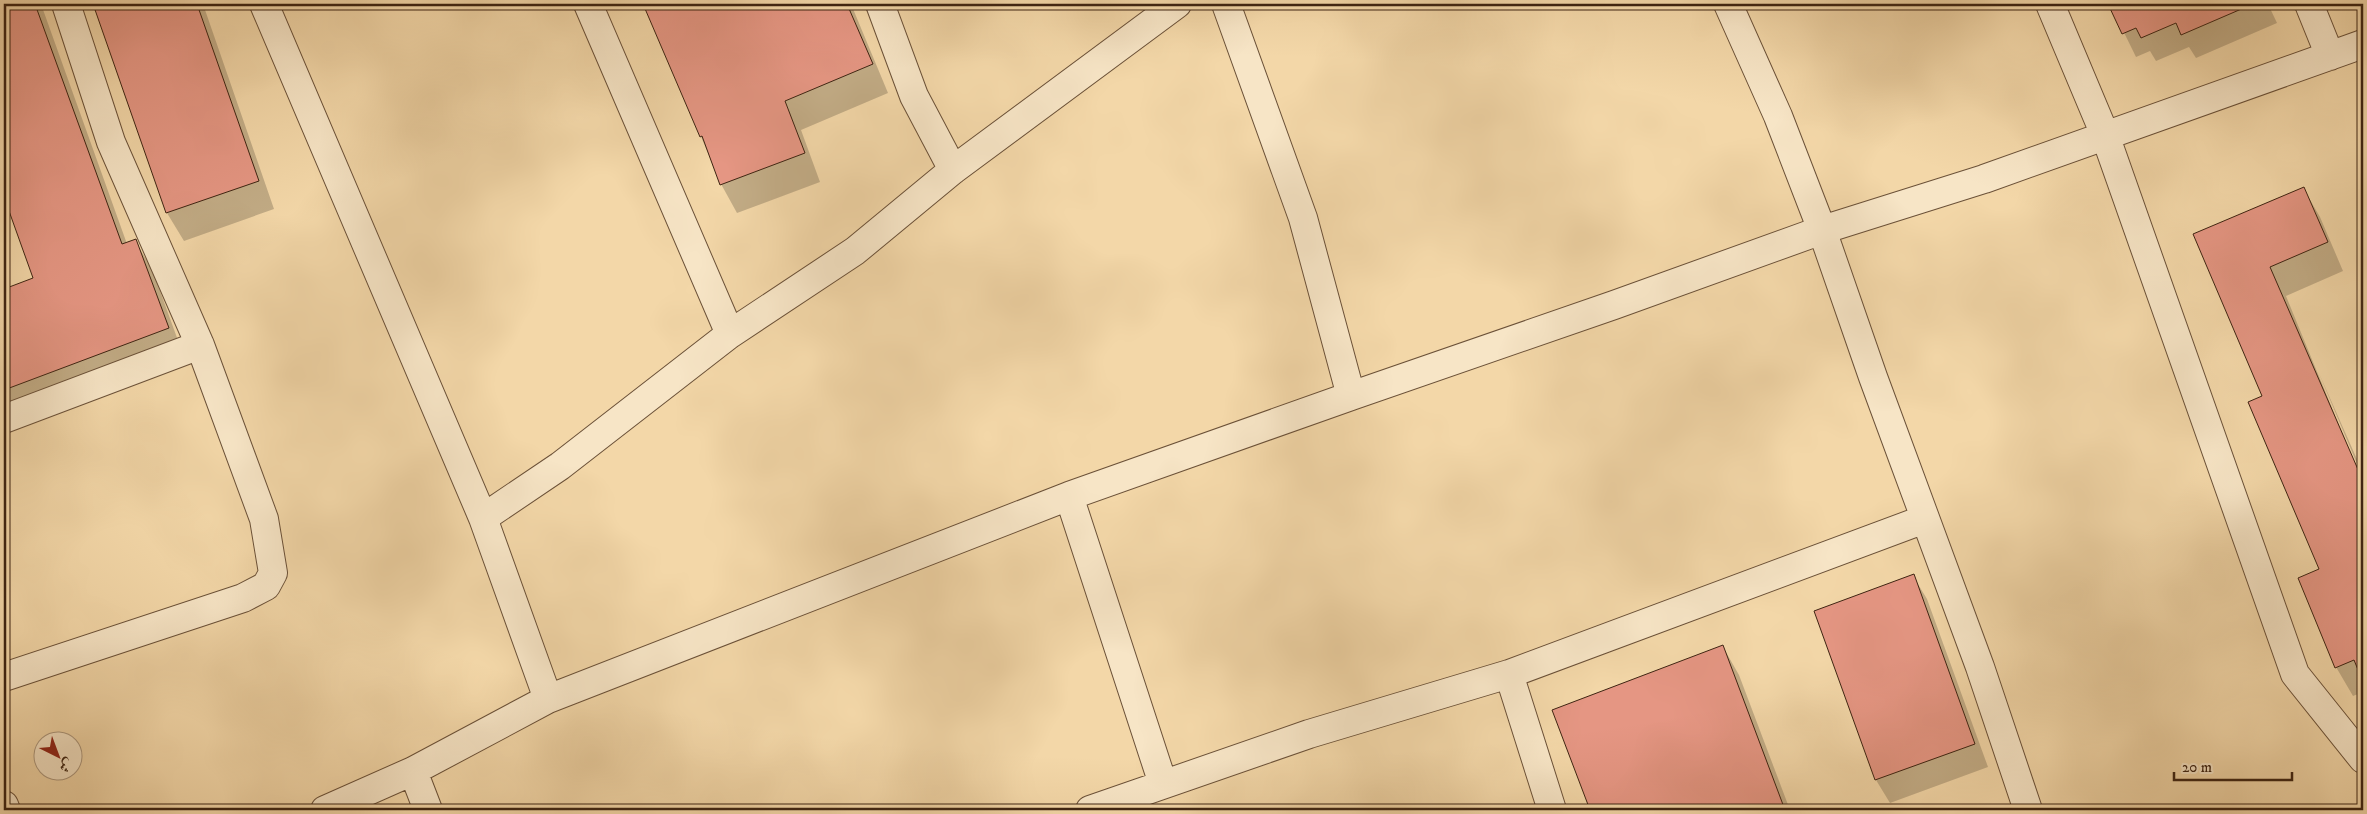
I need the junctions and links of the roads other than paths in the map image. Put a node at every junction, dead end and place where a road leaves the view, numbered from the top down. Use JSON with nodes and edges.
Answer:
{"nodes":[{"id":1,"x":66,"y":4,"type":"edge"},
{"id":2,"x":264,"y":4,"type":"edge"},
{"id":3,"x":588,"y":4,"type":"edge"},
{"id":4,"x":880,"y":4,"type":"edge"},
{"id":5,"x":1177,"y":4,"type":"edge"},
{"id":6,"x":1226,"y":4,"type":"edge"},
{"id":7,"x":1728,"y":4,"type":"edge"},
{"id":8,"x":2050,"y":4,"type":"edge"},
{"id":9,"x":2309,"y":4,"type":"edge"},
{"id":10,"x":2363,"y":44,"type":"edge"},
{"id":11,"x":2330,"y":56,"type":"junction"},
{"id":12,"x":2105,"y":135,"type":"junction"},
{"id":13,"x":953,"y":170,"type":"junction"},
{"id":14,"x":1822,"y":230,"type":"junction"},
{"id":15,"x":730,"y":334,"type":"junction"},
{"id":16,"x":200,"y":345,"type":"junction"},
{"id":17,"x":1351,"y":396,"type":"junction"},
{"id":18,"x":4,"y":419,"type":"edge"},
{"id":19,"x":1069,"y":496,"type":"junction"},
{"id":20,"x":483,"y":518,"type":"junction"},
{"id":21,"x":1925,"y":519,"type":"junction"},
{"id":22,"x":1509,"y":674,"type":"junction"},
{"id":23,"x":4,"y":677,"type":"edge"},
{"id":24,"x":548,"y":699,"type":"junction"},
{"id":25,"x":2363,"y":759,"type":"edge"},
{"id":26,"x":412,"y":770,"type":"junction"},
{"id":27,"x":1163,"y":784,"type":"junction"},
{"id":28,"x":4,"y":805,"type":"edge"},
{"id":29,"x":6,"y":810,"type":"edge"},
{"id":30,"x":325,"y":810,"type":"edge"},
{"id":31,"x":428,"y":810,"type":"edge"},
{"id":32,"x":1090,"y":810,"type":"edge"},
{"id":33,"x":1552,"y":810,"type":"edge"},
{"id":34,"x":2028,"y":810,"type":"edge"}],
"edges":[{"from":1,"to":16,"type":"street"},
{"from":2,"to":20,"type":"street"},
{"from":3,"to":15,"type":"street"},
{"from":4,"to":13,"type":"street"},
{"from":5,"to":13,"type":"street"},
{"from":6,"to":17,"type":"street"},
{"from":7,"to":14,"type":"street"},
{"from":8,"to":12,"type":"street"},
{"from":9,"to":11,"type":"street"},
{"from":10,"to":11,"type":"street"},
{"from":11,"to":12,"type":"street"},
{"from":12,"to":14,"type":"street"},
{"from":12,"to":25,"type":"street"},
{"from":13,"to":15,"type":"street"},
{"from":14,"to":17,"type":"street"},
{"from":14,"to":21,"type":"street"},
{"from":15,"to":20,"type":"street"},
{"from":16,"to":18,"type":"street"},
{"from":16,"to":23,"type":"street"},
{"from":17,"to":19,"type":"street"},
{"from":19,"to":24,"type":"street"},
{"from":19,"to":27,"type":"street"},
{"from":20,"to":24,"type":"street"},
{"from":21,"to":22,"type":"street"},
{"from":21,"to":34,"type":"street"},
{"from":22,"to":27,"type":"street"},
{"from":22,"to":33,"type":"street"},
{"from":24,"to":26,"type":"street"},
{"from":26,"to":30,"type":"street"},
{"from":26,"to":31,"type":"street"},
{"from":27,"to":32,"type":"street"},
{"from":28,"to":29,"type":"street"}]}
